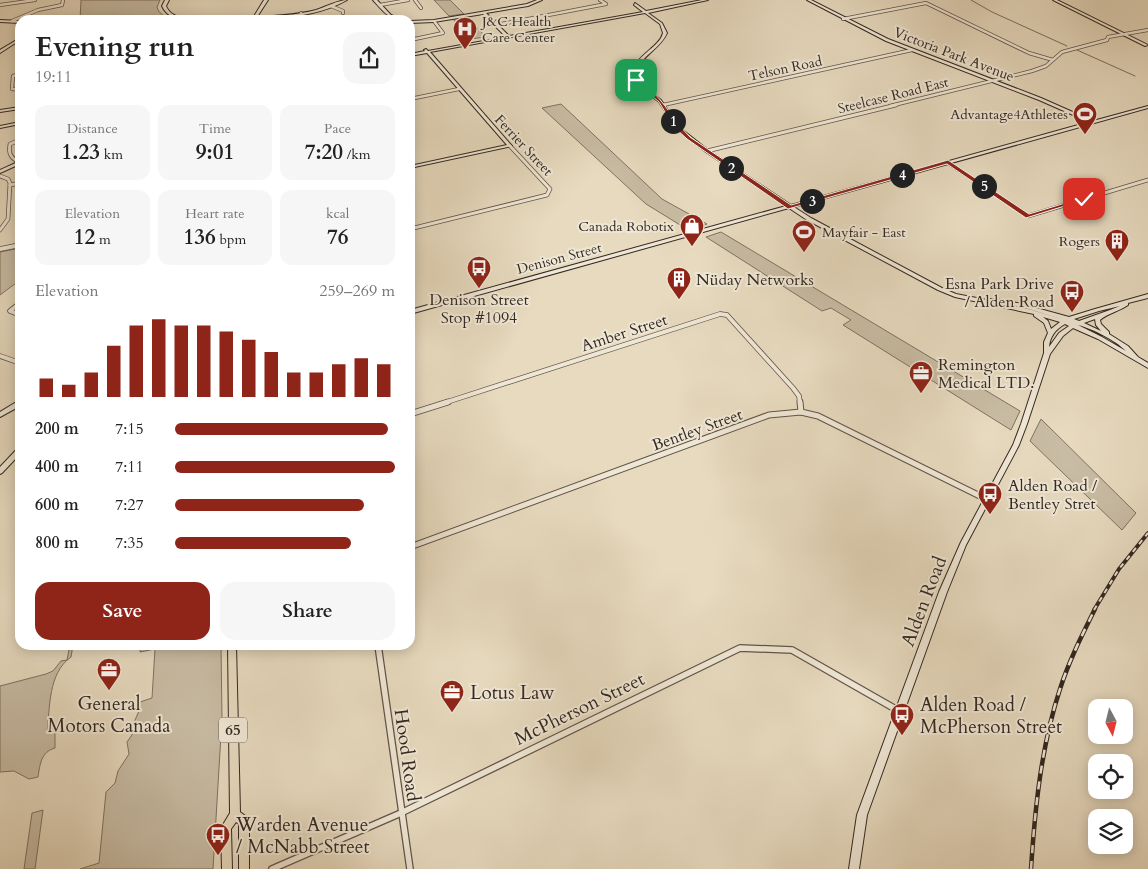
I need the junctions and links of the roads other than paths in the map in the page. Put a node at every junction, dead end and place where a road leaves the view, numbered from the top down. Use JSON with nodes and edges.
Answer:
{"nodes":[{"id":1,"x":35,"y":0,"type":"edge"},
{"id":2,"x":63,"y":0,"type":"edge"},
{"id":3,"x":167,"y":0,"type":"edge"},
{"id":4,"x":266,"y":0,"type":"edge"},
{"id":5,"x":345,"y":0,"type":"edge"},
{"id":6,"x":375,"y":0,"type":"edge"},
{"id":7,"x":408,"y":0,"type":"edge"},
{"id":8,"x":415,"y":0,"type":"edge"},
{"id":9,"x":540,"y":0,"type":"edge"},
{"id":10,"x":600,"y":0,"type":"edge"},
{"id":11,"x":631,"y":0,"type":"edge"},
{"id":12,"x":706,"y":0,"type":"edge"},
{"id":13,"x":809,"y":0,"type":"edge"},
{"id":14,"x":1055,"y":0,"type":"edge"},
{"id":15,"x":0,"y":5,"type":"edge"},
{"id":16,"x":380,"y":5,"type":"junction"},
{"id":17,"x":332,"y":6,"type":"junction"},
{"id":18,"x":421,"y":8,"type":"dead end"},
{"id":19,"x":646,"y":11,"type":"junction"},
{"id":20,"x":483,"y":12,"type":"junction"},
{"id":21,"x":301,"y":13,"type":"joint"},
{"id":22,"x":343,"y":13,"type":"dead end"},
{"id":23,"x":26,"y":15,"type":"edge"},
{"id":24,"x":170,"y":15,"type":"edge"},
{"id":25,"x":257,"y":15,"type":"edge"},
{"id":26,"x":285,"y":15,"type":"edge"},
{"id":27,"x":389,"y":15,"type":"edge"},
{"id":28,"x":843,"y":19,"type":"junction"},
{"id":29,"x":15,"y":20,"type":"edge"},
{"id":30,"x":0,"y":21,"type":"edge"},
{"id":31,"x":12,"y":21,"type":"junction"},
{"id":32,"x":15,"y":21,"type":"edge"},
{"id":33,"x":434,"y":21,"type":"junction"},
{"id":34,"x":415,"y":22,"type":"edge"},
{"id":35,"x":496,"y":25,"type":"junction"},
{"id":36,"x":1148,"y":30,"type":"edge"},
{"id":37,"x":1126,"y":35,"type":"junction"},
{"id":38,"x":507,"y":36,"type":"junction"},
{"id":39,"x":415,"y":39,"type":"edge"},
{"id":40,"x":15,"y":42,"type":"edge"},
{"id":41,"x":1147,"y":46,"type":"edge"},
{"id":42,"x":426,"y":50,"type":"junction"},
{"id":43,"x":912,"y":50,"type":"junction"},
{"id":44,"x":0,"y":52,"type":"edge"},
{"id":45,"x":415,"y":52,"type":"edge"},
{"id":46,"x":1053,"y":60,"type":"junction"},
{"id":47,"x":15,"y":75,"type":"edge"},
{"id":48,"x":993,"y":81,"type":"junction"},
{"id":49,"x":15,"y":89,"type":"edge"},
{"id":50,"x":459,"y":89,"type":"junction"},
{"id":51,"x":415,"y":98,"type":"edge"},
{"id":52,"x":663,"y":105,"type":"junction"},
{"id":53,"x":1148,"y":107,"type":"edge"},
{"id":54,"x":15,"y":109,"type":"edge"},
{"id":55,"x":0,"y":111,"type":"edge"},
{"id":56,"x":1094,"y":122,"type":"junction"},
{"id":57,"x":15,"y":124,"type":"edge"},
{"id":58,"x":0,"y":127,"type":"edge"},
{"id":59,"x":15,"y":142,"type":"edge"},
{"id":60,"x":510,"y":146,"type":"junction"},
{"id":61,"x":706,"y":151,"type":"junction"},
{"id":62,"x":15,"y":160,"type":"edge"},
{"id":63,"x":948,"y":162,"type":"junction"},
{"id":64,"x":15,"y":164,"type":"edge"},
{"id":65,"x":415,"y":166,"type":"edge"},
{"id":66,"x":0,"y":172,"type":"edge"},
{"id":67,"x":0,"y":176,"type":"edge"},
{"id":68,"x":1148,"y":180,"type":"edge"},
{"id":69,"x":15,"y":184,"type":"edge"},
{"id":70,"x":10,"y":185,"type":"junction"},
{"id":71,"x":790,"y":207,"type":"junction"},
{"id":72,"x":415,"y":228,"type":"edge"},
{"id":73,"x":0,"y":230,"type":"edge"},
{"id":74,"x":15,"y":246,"type":"edge"},
{"id":75,"x":0,"y":249,"type":"edge"},
{"id":76,"x":1148,"y":296,"type":"edge"},
{"id":77,"x":988,"y":301,"type":"junction"},
{"id":78,"x":1127,"y":304,"type":"junction"},
{"id":79,"x":415,"y":311,"type":"edge"},
{"id":80,"x":1028,"y":311,"type":"junction"},
{"id":81,"x":1102,"y":316,"type":"junction"},
{"id":82,"x":1068,"y":321,"type":"junction"},
{"id":83,"x":1077,"y":325,"type":"junction"},
{"id":84,"x":1050,"y":332,"type":"junction"},
{"id":85,"x":1047,"y":353,"type":"junction"},
{"id":86,"x":1133,"y":354,"type":"junction"},
{"id":87,"x":0,"y":356,"type":"edge"},
{"id":88,"x":15,"y":360,"type":"edge"},
{"id":89,"x":1148,"y":366,"type":"edge"},
{"id":90,"x":15,"y":406,"type":"edge"},
{"id":91,"x":415,"y":412,"type":"edge"},
{"id":92,"x":801,"y":412,"type":"junction"},
{"id":93,"x":0,"y":415,"type":"edge"},
{"id":94,"x":15,"y":455,"type":"edge"},
{"id":95,"x":0,"y":471,"type":"edge"},
{"id":96,"x":986,"y":499,"type":"junction"},
{"id":97,"x":415,"y":545,"type":"edge"},
{"id":98,"x":232,"y":650,"type":"edge"},
{"id":99,"x":379,"y":650,"type":"edge"},
{"id":100,"x":899,"y":711,"type":"junction"},
{"id":101,"x":401,"y":813,"type":"junction"},
{"id":102,"x":235,"y":814,"type":"junction"},
{"id":103,"x":227,"y":869,"type":"edge"},
{"id":104,"x":244,"y":869,"type":"edge"},
{"id":105,"x":272,"y":869,"type":"edge"},
{"id":106,"x":410,"y":869,"type":"edge"},
{"id":107,"x":854,"y":869,"type":"edge"}],
"edges":[{"from":1,"to":15,"type":"street"},
{"from":2,"to":23,"type":"street"},
{"from":3,"to":24,"type":"street"},
{"from":4,"to":25,"type":"street"},
{"from":5,"to":17,"type":"street"},
{"from":6,"to":16,"type":"street"},
{"from":7,"to":16,"type":"street"},
{"from":8,"to":18,"type":"street"},
{"from":9,"to":20,"type":"street"},
{"from":10,"to":35,"type":"street"},
{"from":11,"to":19,"type":"street"},
{"from":12,"to":19,"type":"street"},
{"from":13,"to":28,"type":"street","name":"Victoria Park Avenue"},
{"from":14,"to":37,"type":"street"},
{"from":16,"to":27,"type":"street"},
{"from":17,"to":21,"type":"street"},
{"from":17,"to":22,"type":"street"},
{"from":19,"to":38,"type":"street"},
{"from":19,"to":52,"type":"street"},
{"from":20,"to":33,"type":"street"},
{"from":20,"to":35,"type":"street"},
{"from":21,"to":26,"type":"street"},
{"from":28,"to":43,"type":"street","name":"Victoria Park Avenue"},
{"from":28,"to":46,"type":"street"},
{"from":29,"to":31,"type":"street"},
{"from":30,"to":31,"type":"street"},
{"from":31,"to":32,"type":"street"},
{"from":33,"to":34,"type":"street"},
{"from":33,"to":39,"type":"street"},
{"from":35,"to":38,"type":"street"},
{"from":36,"to":37,"type":"street","name":"Steelcase Road East"},
{"from":37,"to":41,"type":"street"},
{"from":37,"to":46,"type":"street","name":"Steelcase Road East"},
{"from":38,"to":42,"type":"street"},
{"from":40,"to":44,"type":"street"},
{"from":42,"to":45,"type":"street"},
{"from":42,"to":50,"type":"street","name":"Ferrier Street"},
{"from":43,"to":48,"type":"street","name":"Victoria Park Avenue"},
{"from":43,"to":52,"type":"street","name":"Telson Road"},
{"from":46,"to":48,"type":"street","name":"Steelcase Road East"},
{"from":47,"to":49,"type":"street"},
{"from":48,"to":56,"type":"street","name":"Victoria Park Avenue"},
{"from":48,"to":61,"type":"street","name":"Steelcase Road East"},
{"from":50,"to":51,"type":"street"},
{"from":50,"to":60,"type":"street","name":"Ferrier Street"},
{"from":52,"to":61,"type":"street"},
{"from":53,"to":56,"type":"street","name":"Denison Street"},
{"from":54,"to":55,"type":"street"},
{"from":56,"to":63,"type":"street","name":"Denison Street"},
{"from":57,"to":58,"type":"street"},
{"from":59,"to":62,"type":"street"},
{"from":60,"to":65,"type":"street"},
{"from":60,"to":72,"type":"street","name":"Ferrier Street"},
{"from":61,"to":71,"type":"street"},
{"from":63,"to":68,"type":"street"},
{"from":63,"to":71,"type":"street","name":"Denison Street"},
{"from":64,"to":66,"type":"street"},
{"from":67,"to":70,"type":"street"},
{"from":69,"to":70,"type":"street"},
{"from":70,"to":73,"type":"street"},
{"from":71,"to":77,"type":"street"},
{"from":71,"to":79,"type":"street","name":"Denison Street"},
{"from":74,"to":75,"type":"street"},
{"from":76,"to":78,"type":"street"},
{"from":77,"to":80,"type":"street"},
{"from":77,"to":82,"type":"street"},
{"from":78,"to":81,"type":"main road"},
{"from":78,"to":82,"type":"street"},
{"from":80,"to":82,"type":"street"},
{"from":80,"to":84,"type":"street"},
{"from":81,"to":83,"type":"street"},
{"from":81,"to":86,"type":"street"},
{"from":82,"to":83,"type":"street"},
{"from":82,"to":84,"type":"street"},
{"from":83,"to":85,"type":"street","name":"Alden Road"},
{"from":83,"to":86,"type":"street"},
{"from":84,"to":85,"type":"street","name":"Alden Road"},
{"from":85,"to":96,"type":"street","name":"Alden Road"},
{"from":86,"to":89,"type":"street"},
{"from":87,"to":88,"type":"street"},
{"from":90,"to":93,"type":"main road"},
{"from":91,"to":92,"type":"street","name":"Amber Street"},
{"from":92,"to":96,"type":"street","name":"Bentley Street"},
{"from":92,"to":97,"type":"street","name":"Bentley Street"},
{"from":94,"to":95,"type":"street"},
{"from":96,"to":100,"type":"street","name":"Alden Road"},
{"from":98,"to":102,"type":"main road","number":"65"},
{"from":99,"to":101,"type":"street","name":"Hood Road"},
{"from":100,"to":101,"type":"street","name":"McPherson Street"},
{"from":100,"to":107,"type":"street","name":"Alden Road"},
{"from":101,"to":105,"type":"street","name":"McPherson Street"},
{"from":101,"to":106,"type":"street","name":"Hood Road"},
{"from":102,"to":103,"type":"main road","number":"65"},
{"from":102,"to":104,"type":"main road","number":"65"}]}
